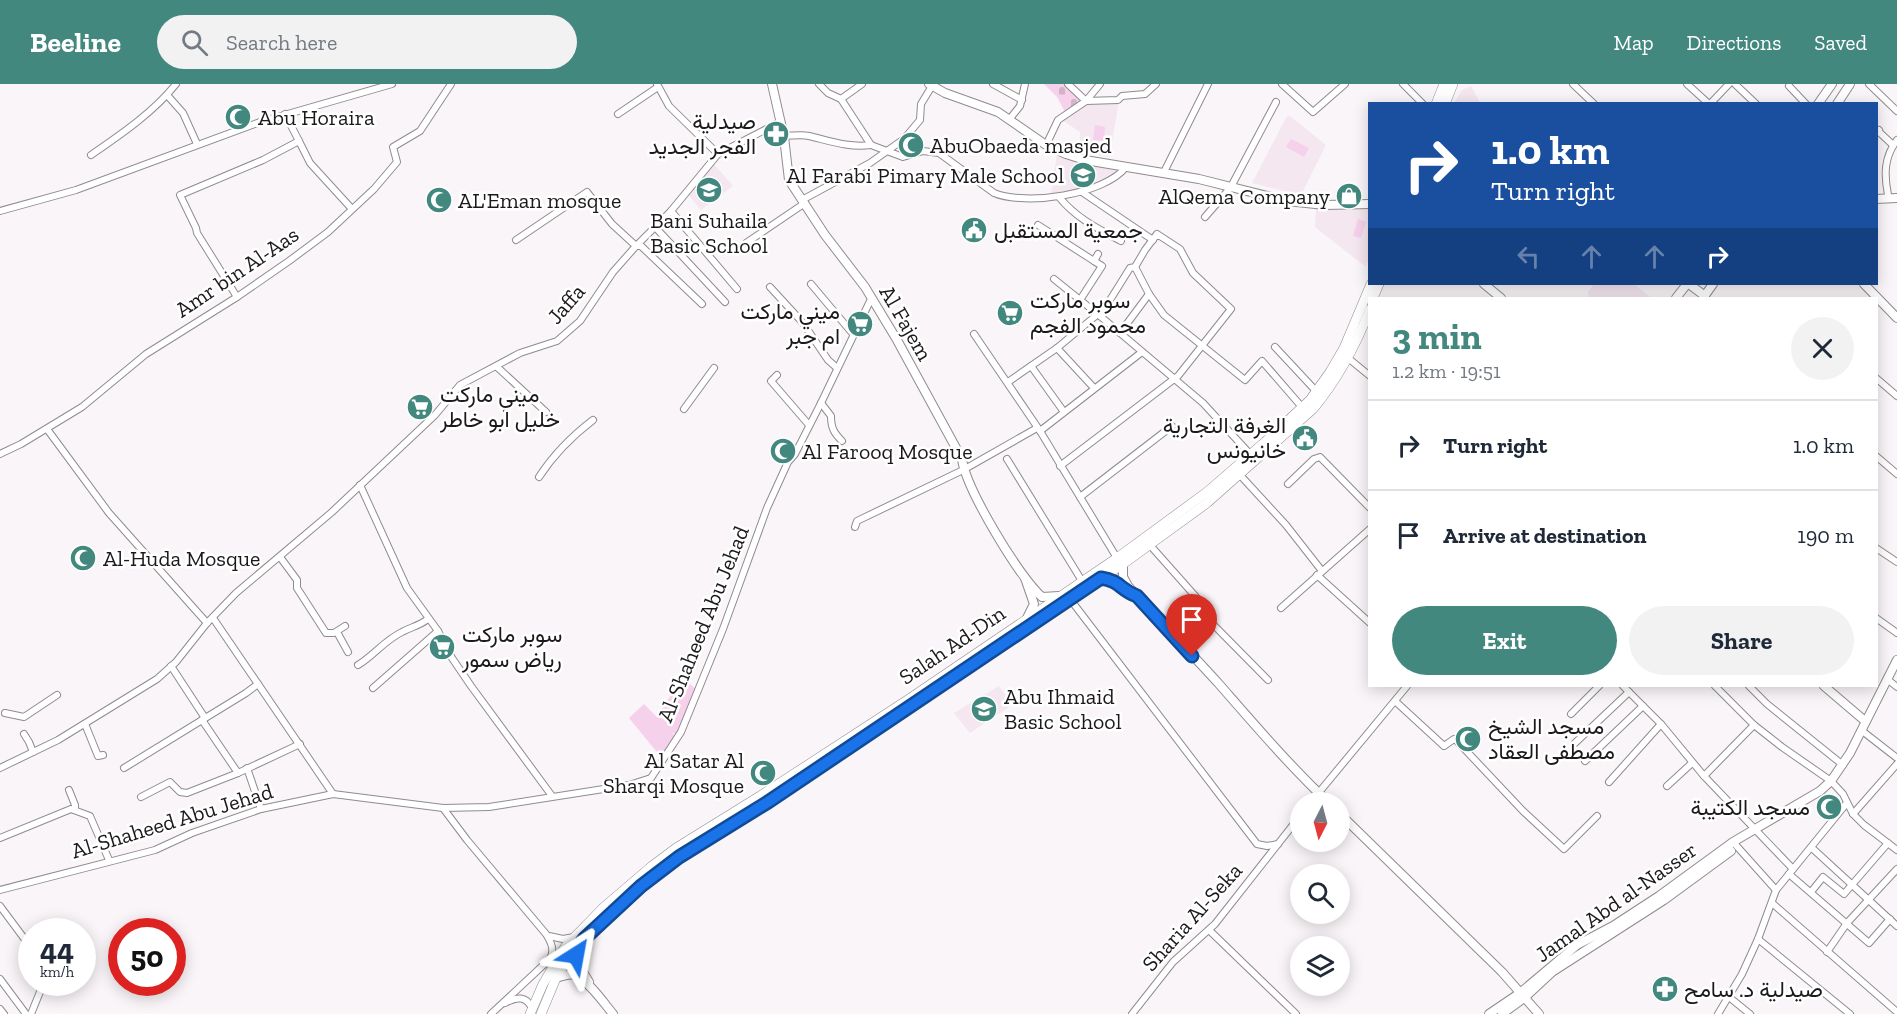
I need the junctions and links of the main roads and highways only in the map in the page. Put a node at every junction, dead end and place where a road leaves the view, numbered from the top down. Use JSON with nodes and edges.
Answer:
{"nodes":[{"id":1,"x":772,"y":84,"type":"edge"},
{"id":2,"x":932,"y":84,"type":"edge"},
{"id":3,"x":1444,"y":84,"type":"edge"},
{"id":4,"x":1453,"y":84,"type":"edge"},
{"id":5,"x":1832,"y":84,"type":"edge"},
{"id":6,"x":1850,"y":84,"type":"edge"},
{"id":7,"x":1440,"y":102,"type":"edge"},
{"id":8,"x":1441,"y":102,"type":"edge"},
{"id":9,"x":1819,"y":102,"type":"edge"},
{"id":10,"x":1838,"y":102,"type":"edge"},
{"id":11,"x":1233,"y":185,"type":"junction"},
{"id":12,"x":1894,"y":196,"type":"edge"},
{"id":13,"x":1878,"y":197,"type":"edge"},
{"id":14,"x":1368,"y":200,"type":"edge"},
{"id":15,"x":1368,"y":204,"type":"edge"},
{"id":16,"x":1371,"y":285,"type":"edge"},
{"id":17,"x":1487,"y":285,"type":"edge"},
{"id":18,"x":1687,"y":285,"type":"edge"},
{"id":19,"x":1690,"y":285,"type":"edge"},
{"id":20,"x":1863,"y":285,"type":"edge"},
{"id":21,"x":1707,"y":293,"type":"edge"},
{"id":22,"x":1502,"y":297,"type":"edge"},
{"id":23,"x":1677,"y":297,"type":"edge"},
{"id":24,"x":1872,"y":297,"type":"edge"},
{"id":25,"x":1878,"y":304,"type":"edge"},
{"id":26,"x":1368,"y":313,"type":"edge"},
{"id":27,"x":1897,"y":318,"type":"edge"},
{"id":28,"x":1897,"y":323,"type":"edge"},
{"id":29,"x":1205,"y":499,"type":"junction"},
{"id":30,"x":1181,"y":515,"type":"junction"},
{"id":31,"x":1120,"y":561,"type":"junction"},
{"id":32,"x":1024,"y":577,"type":"junction"},
{"id":33,"x":1101,"y":578,"type":"junction"},
{"id":34,"x":1137,"y":596,"type":"junction"},
{"id":35,"x":1065,"y":597,"type":"junction"},
{"id":36,"x":1026,"y":618,"type":"junction"},
{"id":37,"x":1897,"y":660,"type":"edge"},
{"id":38,"x":1897,"y":670,"type":"edge"},
{"id":39,"x":1892,"y":683,"type":"edge"},
{"id":40,"x":1825,"y":687,"type":"edge"},
{"id":41,"x":905,"y":706,"type":"junction"},
{"id":42,"x":1863,"y":728,"type":"junction"},
{"id":43,"x":1832,"y":782,"type":"junction"},
{"id":44,"x":1316,"y":792,"type":"edge"},
{"id":45,"x":1350,"y":824,"type":"edge"},
{"id":46,"x":653,"y":870,"type":"junction"},
{"id":47,"x":577,"y":948,"type":"junction"},
{"id":48,"x":556,"y":978,"type":"junction"},
{"id":49,"x":596,"y":993,"type":"junction"},
{"id":50,"x":1522,"y":995,"type":"junction"},
{"id":51,"x":531,"y":1011,"type":"edge"},
{"id":52,"x":541,"y":1014,"type":"edge"},
{"id":53,"x":613,"y":1014,"type":"edge"},
{"id":54,"x":1489,"y":1014,"type":"edge"},
{"id":55,"x":1502,"y":1014,"type":"edge"},
{"id":56,"x":1539,"y":1014,"type":"edge"}],
"edges":[{"from":1,"to":32,"type":"main road","name":"Al Fajem"},
{"from":2,"to":11,"type":"main road"},
{"from":2,"to":11,"type":"main road"},
{"from":3,"to":7,"type":"highway"},
{"from":4,"to":8,"type":"highway"},
{"from":5,"to":9,"type":"main road"},
{"from":6,"to":10,"type":"main road"},
{"from":11,"to":14,"type":"main road"},
{"from":11,"to":15,"type":"main road"},
{"from":12,"to":13,"type":"main road"},
{"from":16,"to":29,"type":"highway","name":"Salah Ad-Din"},
{"from":17,"to":22,"type":"main road"},
{"from":18,"to":23,"type":"main road"},
{"from":19,"to":21,"type":"main road"},
{"from":20,"to":24,"type":"main road"},
{"from":25,"to":27,"type":"main road"},
{"from":25,"to":28,"type":"main road"},
{"from":26,"to":29,"type":"highway","name":"Salah Ad-Din"},
{"from":29,"to":30,"type":"highway","name":"Salah Ad-Din"},
{"from":30,"to":31,"type":"highway","name":"Salah Ad-Din"},
{"from":30,"to":31,"type":"highway","name":"Salah Ad-Din"},
{"from":31,"to":33,"type":"highway","name":"Salah Ad-Din"},
{"from":31,"to":34,"type":"main road"},
{"from":31,"to":35,"type":"highway","name":"Salah Ad-Din"},
{"from":32,"to":35,"type":"main road"},
{"from":32,"to":36,"type":"main road"},
{"from":33,"to":34,"type":"main road"},
{"from":33,"to":35,"type":"highway","name":"Salah Ad-Din"},
{"from":34,"to":44,"type":"main road"},
{"from":35,"to":36,"type":"highway","name":"Salah Ad-Din"},
{"from":35,"to":41,"type":"highway","name":"Salah Ad-Din"},
{"from":36,"to":41,"type":"highway","name":"Salah Ad-Din"},
{"from":37,"to":39,"type":"main road","name":"Jamal Abd al-Nasser"},
{"from":38,"to":39,"type":"main road","name":"Jamal Abd al-Nasser"},
{"from":39,"to":42,"type":"main road","name":"Jamal Abd al-Nasser"},
{"from":40,"to":42,"type":"main road"},
{"from":41,"to":46,"type":"highway","name":"Salah Ad-Din"},
{"from":42,"to":43,"type":"main road","name":"Jamal Abd al-Nasser"},
{"from":42,"to":43,"type":"main road","name":"Jamal Abd al-Nasser"},
{"from":43,"to":50,"type":"main road","name":"Jamal Abd al-Nasser"},
{"from":45,"to":50,"type":"main road"},
{"from":46,"to":47,"type":"highway","name":"Salah Ad-Din"},
{"from":46,"to":51,"type":"highway","name":"Salah Ad-Din"},
{"from":47,"to":48,"type":"highway","name":"Salah Ad-Din"},
{"from":47,"to":49,"type":"main road"},
{"from":48,"to":49,"type":"main road"},
{"from":48,"to":52,"type":"highway","name":"Salah Ad-Din"},
{"from":49,"to":53,"type":"main road"},
{"from":50,"to":54,"type":"main road","name":"Jamal Abd al-Nasser"},
{"from":50,"to":55,"type":"main road","name":"Jamal Abd al-Nasser"},
{"from":50,"to":56,"type":"main road"}]}
